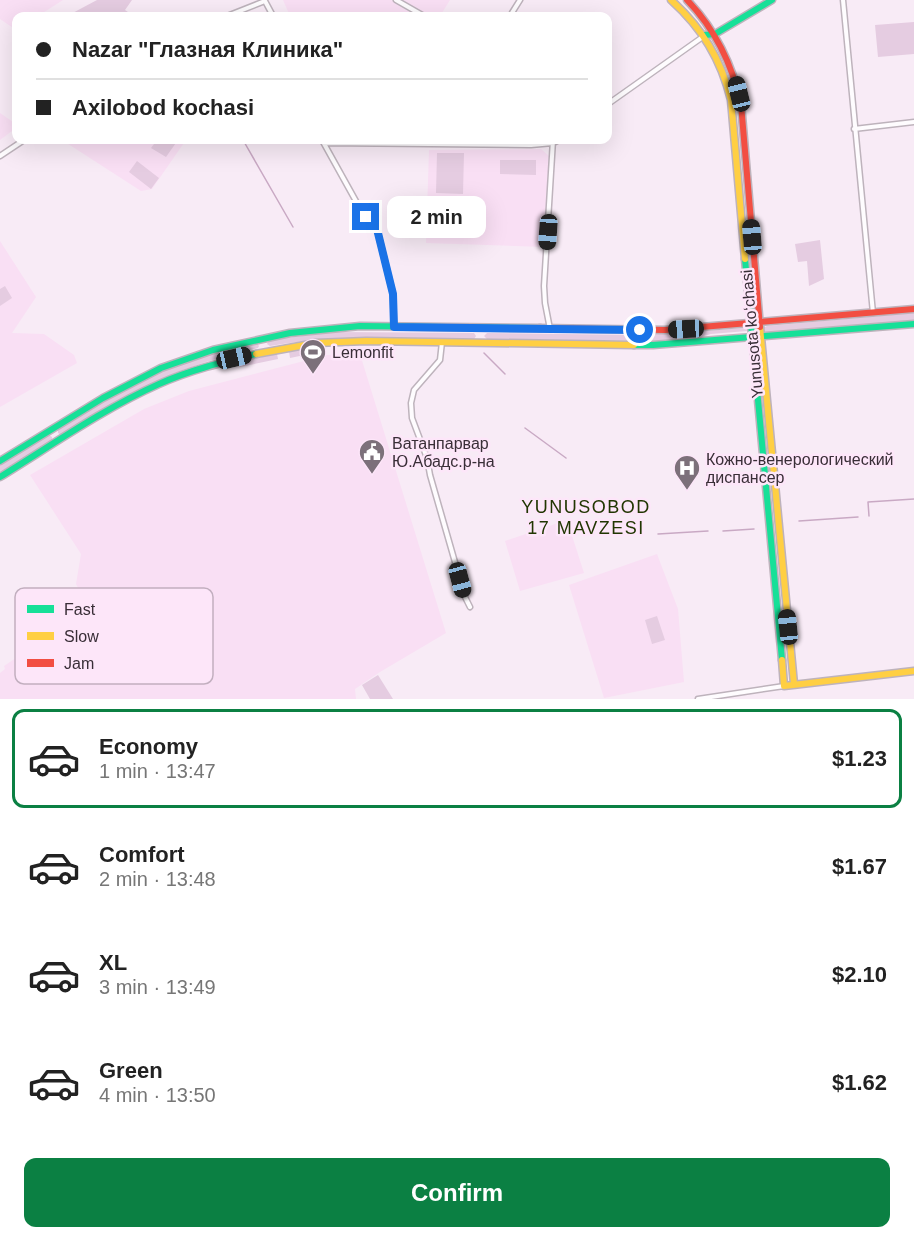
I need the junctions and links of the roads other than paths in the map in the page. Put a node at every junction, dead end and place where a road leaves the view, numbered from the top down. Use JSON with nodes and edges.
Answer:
{"nodes":[{"id":1,"x":264,"y":0,"type":"edge"},
{"id":2,"x":396,"y":0,"type":"edge"},
{"id":3,"x":671,"y":0,"type":"edge"},
{"id":4,"x":687,"y":0,"type":"edge"},
{"id":5,"x":772,"y":0,"type":"edge"},
{"id":6,"x":843,"y":0,"type":"edge"},
{"id":7,"x":237,"y":12,"type":"edge"},
{"id":8,"x":416,"y":12,"type":"edge"},
{"id":9,"x":716,"y":34,"type":"junction"},
{"id":10,"x":705,"y":35,"type":"junction"},
{"id":11,"x":710,"y":44,"type":"junction"},
{"id":12,"x":612,"y":101,"type":"edge"},
{"id":13,"x":914,"y":122,"type":"edge"},
{"id":14,"x":854,"y":129,"type":"junction"},
{"id":15,"x":18,"y":144,"type":"edge"},
{"id":16,"x":325,"y":144,"type":"edge"},
{"id":17,"x":499,"y":144,"type":"edge"},
{"id":18,"x":534,"y":144,"type":"edge"},
{"id":19,"x":553,"y":144,"type":"edge"},
{"id":20,"x":0,"y":156,"type":"edge"},
{"id":21,"x":914,"y":309,"type":"edge"},
{"id":22,"x":873,"y":313,"type":"junction"},
{"id":23,"x":760,"y":323,"type":"junction"},
{"id":24,"x":751,"y":324,"type":"junction"},
{"id":25,"x":914,"y":324,"type":"edge"},
{"id":26,"x":394,"y":327,"type":"junction"},
{"id":27,"x":481,"y":328,"type":"junction"},
{"id":28,"x":550,"y":329,"type":"junction"},
{"id":29,"x":686,"y":329,"type":"junction"},
{"id":30,"x":761,"y":337,"type":"junction"},
{"id":31,"x":261,"y":338,"type":"junction"},
{"id":32,"x":752,"y":338,"type":"junction"},
{"id":33,"x":442,"y":342,"type":"junction"},
{"id":34,"x":481,"y":343,"type":"junction"},
{"id":35,"x":687,"y":343,"type":"junction"},
{"id":36,"x":265,"y":351,"type":"junction"},
{"id":37,"x":56,"y":427,"type":"junction"},
{"id":38,"x":64,"y":438,"type":"junction"},
{"id":39,"x":0,"y":461,"type":"edge"},
{"id":40,"x":0,"y":477,"type":"edge"},
{"id":41,"x":470,"y":607,"type":"dead end"},
{"id":42,"x":914,"y":671,"type":"edge"},
{"id":43,"x":794,"y":684,"type":"junction"},
{"id":44,"x":784,"y":686,"type":"junction"},
{"id":45,"x":726,"y":696,"type":"edge"},
{"id":46,"x":698,"y":699,"type":"edge"}],
"edges":[{"from":1,"to":7,"type":"street"},
{"from":2,"to":8,"type":"street"},
{"from":3,"to":10,"type":"main road","name":"Yunusota koʻchasi"},
{"from":4,"to":9,"type":"main road","name":"Yunusota koʻchasi"},
{"from":5,"to":9,"type":"main road"},
{"from":6,"to":14,"type":"street"},
{"from":9,"to":10,"type":"main road"},
{"from":9,"to":11,"type":"main road"},
{"from":9,"to":23,"type":"main road","name":"Yunusota koʻchasi"},
{"from":10,"to":11,"type":"main road","name":"Yunusota koʻchasi"},
{"from":10,"to":12,"type":"street"},
{"from":11,"to":24,"type":"main road","name":"Yunusota koʻchasi"},
{"from":13,"to":14,"type":"street"},
{"from":14,"to":22,"type":"street"},
{"from":15,"to":20,"type":"street"},
{"from":16,"to":26,"type":"street"},
{"from":17,"to":18,"type":"street"},
{"from":19,"to":28,"type":"street"},
{"from":21,"to":22,"type":"main road"},
{"from":22,"to":23,"type":"main road"},
{"from":23,"to":24,"type":"main road"},
{"from":23,"to":30,"type":"main road","name":"Yunusota koʻchasi"},
{"from":24,"to":29,"type":"main road"},
{"from":24,"to":32,"type":"main road","name":"Yunusota koʻchasi"},
{"from":25,"to":30,"type":"main road"},
{"from":26,"to":27,"type":"main road"},
{"from":26,"to":31,"type":"main road"},
{"from":27,"to":28,"type":"main road"},
{"from":27,"to":34,"type":"main road"},
{"from":28,"to":29,"type":"main road"},
{"from":29,"to":35,"type":"main road"},
{"from":30,"to":32,"type":"main road"},
{"from":30,"to":43,"type":"main road","name":"Yunusota koʻchasi"},
{"from":31,"to":36,"type":"main road"},
{"from":31,"to":37,"type":"main road"},
{"from":32,"to":35,"type":"main road"},
{"from":32,"to":44,"type":"main road","name":"Yunusota koʻchasi"},
{"from":33,"to":34,"type":"main road"},
{"from":33,"to":36,"type":"main road"},
{"from":33,"to":41,"type":"street"},
{"from":34,"to":35,"type":"main road"},
{"from":36,"to":38,"type":"main road"},
{"from":37,"to":38,"type":"main road"},
{"from":37,"to":39,"type":"main road"},
{"from":38,"to":40,"type":"main road"},
{"from":42,"to":43,"type":"main road"},
{"from":43,"to":44,"type":"main road"},
{"from":44,"to":45,"type":"street"},
{"from":45,"to":46,"type":"street"}]}
